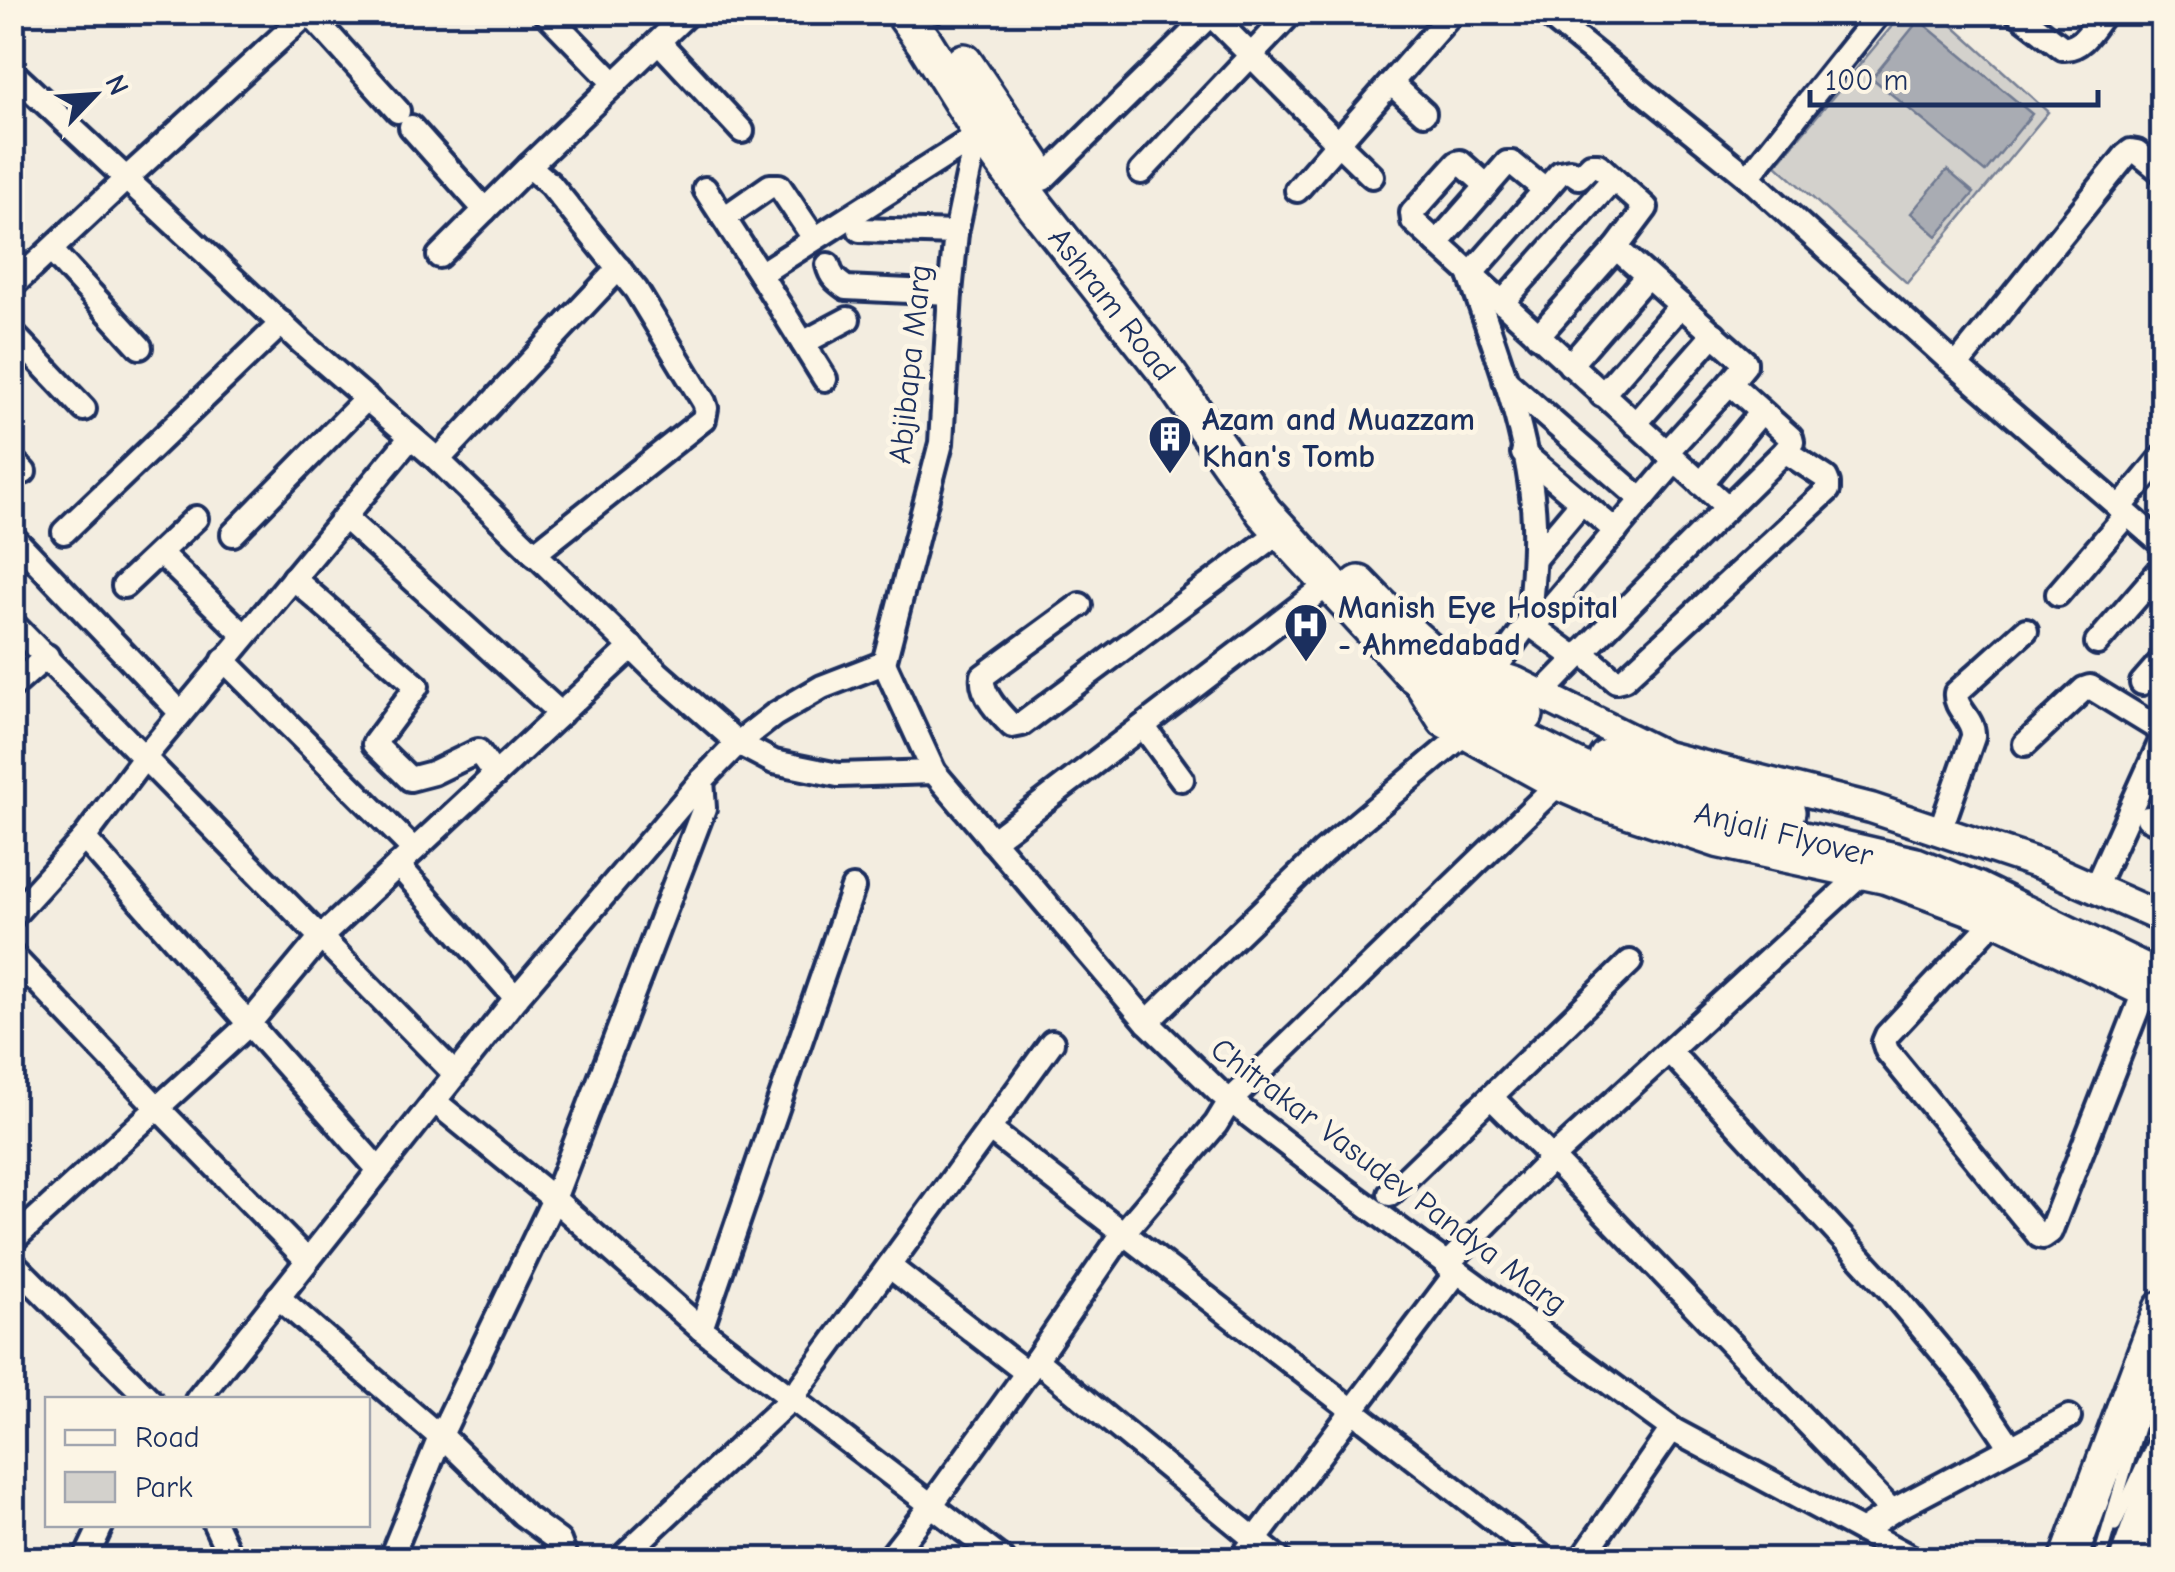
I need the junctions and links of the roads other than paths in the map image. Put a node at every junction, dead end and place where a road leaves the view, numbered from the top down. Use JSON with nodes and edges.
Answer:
{"nodes":[{"id":1,"x":544,"y":12,"type":"edge"},
{"id":2,"x":689,"y":12,"type":"edge"},
{"id":3,"x":1292,"y":12,"type":"edge"},
{"id":4,"x":1453,"y":12,"type":"edge"},
{"id":5,"x":1544,"y":12,"type":"edge"},
{"id":6,"x":1880,"y":12,"type":"edge"},
{"id":7,"x":2016,"y":12,"type":"edge"},
{"id":8,"x":2105,"y":12,"type":"edge"},
{"id":9,"x":309,"y":13,"type":"edge"},
{"id":10,"x":926,"y":14,"type":"edge"},
{"id":11,"x":1212,"y":14,"type":"edge"},
{"id":12,"x":1570,"y":20,"type":"edge"},
{"id":13,"x":659,"y":42,"type":"junction"},
{"id":14,"x":1252,"y":56,"type":"junction"},
{"id":15,"x":12,"y":72,"type":"edge"},
{"id":16,"x":615,"y":84,"type":"junction"},
{"id":17,"x":1391,"y":84,"type":"junction"},
{"id":18,"x":1424,"y":114,"type":"dead end"},
{"id":19,"x":742,"y":131,"type":"dead end"},
{"id":20,"x":977,"y":132,"type":"junction"},
{"id":21,"x":1338,"y":143,"type":"junction"},
{"id":22,"x":530,"y":166,"type":"junction"},
{"id":23,"x":1141,"y":172,"type":"dead end"},
{"id":24,"x":2162,"y":172,"type":"edge"},
{"id":25,"x":1372,"y":176,"type":"dead end"},
{"id":26,"x":1748,"y":177,"type":"junction"},
{"id":27,"x":128,"y":178,"type":"junction"},
{"id":28,"x":1043,"y":179,"type":"junction"},
{"id":29,"x":1614,"y":179,"type":"junction"},
{"id":30,"x":1488,"y":186,"type":"junction"},
{"id":31,"x":705,"y":189,"type":"dead end"},
{"id":32,"x":1297,"y":190,"type":"dead end"},
{"id":33,"x":1545,"y":190,"type":"junction"},
{"id":34,"x":486,"y":210,"type":"junction"},
{"id":35,"x":724,"y":218,"type":"junction"},
{"id":36,"x":860,"y":230,"type":"dead end"},
{"id":37,"x":956,"y":233,"type":"junction"},
{"id":38,"x":814,"y":238,"type":"junction"},
{"id":39,"x":1437,"y":244,"type":"junction"},
{"id":40,"x":1616,"y":248,"type":"junction"},
{"id":41,"x":51,"y":250,"type":"junction"},
{"id":42,"x":438,"y":256,"type":"dead end"},
{"id":43,"x":828,"y":265,"type":"dead end"},
{"id":44,"x":619,"y":268,"type":"junction"},
{"id":45,"x":760,"y":274,"type":"junction"},
{"id":46,"x":1470,"y":275,"type":"junction"},
{"id":47,"x":1648,"y":276,"type":"junction"},
{"id":48,"x":12,"y":286,"type":"edge"},
{"id":49,"x":950,"y":292,"type":"junction"},
{"id":50,"x":1502,"y":303,"type":"junction"},
{"id":51,"x":1680,"y":305,"type":"junction"},
{"id":52,"x":848,"y":319,"type":"dead end"},
{"id":53,"x":282,"y":324,"type":"junction"},
{"id":54,"x":12,"y":333,"type":"edge"},
{"id":55,"x":1714,"y":334,"type":"junction"},
{"id":56,"x":1538,"y":336,"type":"junction"},
{"id":57,"x":803,"y":343,"type":"junction"},
{"id":58,"x":140,"y":347,"type":"dead end"},
{"id":59,"x":1570,"y":365,"type":"junction"},
{"id":60,"x":1958,"y":365,"type":"junction"},
{"id":61,"x":825,"y":379,"type":"dead end"},
{"id":62,"x":1504,"y":380,"type":"junction"},
{"id":63,"x":1730,"y":383,"type":"junction"},
{"id":64,"x":1602,"y":394,"type":"junction"},
{"id":65,"x":367,"y":398,"type":"junction"},
{"id":66,"x":84,"y":408,"type":"dead end"},
{"id":67,"x":1762,"y":412,"type":"junction"},
{"id":68,"x":1635,"y":424,"type":"junction"},
{"id":69,"x":411,"y":437,"type":"junction"},
{"id":70,"x":1785,"y":450,"type":"junction"},
{"id":71,"x":1524,"y":453,"type":"junction"},
{"id":72,"x":1671,"y":457,"type":"junction"},
{"id":73,"x":2162,"y":457,"type":"edge"},
{"id":74,"x":438,"y":460,"type":"junction"},
{"id":75,"x":1701,"y":484,"type":"junction"},
{"id":76,"x":1642,"y":500,"type":"junction"},
{"id":77,"x":1582,"y":502,"type":"junction"},
{"id":78,"x":1727,"y":507,"type":"junction"},
{"id":79,"x":2124,"y":511,"type":"junction"},
{"id":80,"x":344,"y":517,"type":"junction"},
{"id":81,"x":196,"y":518,"type":"dead end"},
{"id":82,"x":1281,"y":530,"type":"junction"},
{"id":83,"x":1616,"y":531,"type":"junction"},
{"id":84,"x":64,"y":532,"type":"dead end"},
{"id":85,"x":233,"y":534,"type":"dead end"},
{"id":86,"x":12,"y":536,"type":"edge"},
{"id":87,"x":2162,"y":544,"type":"edge"},
{"id":88,"x":160,"y":552,"type":"junction"},
{"id":89,"x":534,"y":554,"type":"junction"},
{"id":90,"x":1534,"y":560,"type":"junction"},
{"id":91,"x":2162,"y":568,"type":"edge"},
{"id":92,"x":293,"y":578,"type":"junction"},
{"id":93,"x":1330,"y":584,"type":"junction"},
{"id":94,"x":124,"y":586,"type":"dead end"},
{"id":95,"x":2058,"y":594,"type":"dead end"},
{"id":96,"x":1080,"y":605,"type":"dead end"},
{"id":97,"x":12,"y":623,"type":"edge"},
{"id":98,"x":1531,"y":625,"type":"junction"},
{"id":99,"x":2026,"y":630,"type":"dead end"},
{"id":100,"x":244,"y":636,"type":"junction"},
{"id":101,"x":2097,"y":644,"type":"dead end"},
{"id":102,"x":632,"y":648,"type":"junction"},
{"id":103,"x":1579,"y":655,"type":"junction"},
{"id":104,"x":47,"y":656,"type":"junction"},
{"id":105,"x":224,"y":660,"type":"junction"},
{"id":106,"x":2162,"y":660,"type":"edge"},
{"id":107,"x":884,"y":662,"type":"junction"},
{"id":108,"x":1424,"y":665,"type":"junction"},
{"id":109,"x":2142,"y":683,"type":"dead end"},
{"id":110,"x":12,"y":687,"type":"edge"},
{"id":111,"x":1541,"y":695,"type":"junction"},
{"id":112,"x":1476,"y":702,"type":"junction"},
{"id":113,"x":181,"y":713,"type":"junction"},
{"id":114,"x":561,"y":714,"type":"junction"},
{"id":115,"x":1143,"y":726,"type":"junction"},
{"id":116,"x":2162,"y":730,"type":"edge"},
{"id":117,"x":2162,"y":739,"type":"edge"},
{"id":118,"x":738,"y":743,"type":"junction"},
{"id":119,"x":2024,"y":744,"type":"dead end"},
{"id":120,"x":144,"y":758,"type":"junction"},
{"id":121,"x":934,"y":772,"type":"junction"},
{"id":122,"x":495,"y":775,"type":"junction"},
{"id":123,"x":1182,"y":778,"type":"dead end"},
{"id":124,"x":702,"y":780,"type":"junction"},
{"id":125,"x":1557,"y":786,"type":"junction"},
{"id":126,"x":1940,"y":831,"type":"junction"},
{"id":127,"x":84,"y":838,"type":"junction"},
{"id":128,"x":992,"y":841,"type":"junction"},
{"id":129,"x":406,"y":858,"type":"junction"},
{"id":130,"x":1862,"y":874,"type":"junction"},
{"id":131,"x":854,"y":888,"type":"dead end"},
{"id":132,"x":2095,"y":888,"type":"junction"},
{"id":133,"x":2161,"y":914,"type":"edge"},
{"id":134,"x":12,"y":917,"type":"edge"},
{"id":135,"x":1995,"y":920,"type":"junction"},
{"id":136,"x":321,"y":937,"type":"junction"},
{"id":137,"x":2162,"y":953,"type":"edge"},
{"id":138,"x":12,"y":955,"type":"edge"},
{"id":139,"x":1630,"y":962,"type":"dead end"},
{"id":140,"x":2156,"y":991,"type":"edge"},
{"id":141,"x":516,"y":998,"type":"junction"},
{"id":142,"x":1147,"y":1022,"type":"junction"},
{"id":143,"x":248,"y":1025,"type":"junction"},
{"id":144,"x":1052,"y":1042,"type":"dead end"},
{"id":145,"x":1669,"y":1051,"type":"junction"},
{"id":146,"x":456,"y":1074,"type":"junction"},
{"id":147,"x":1491,"y":1097,"type":"junction"},
{"id":148,"x":434,"y":1101,"type":"junction"},
{"id":149,"x":1230,"y":1101,"type":"junction"},
{"id":150,"x":158,"y":1108,"type":"junction"},
{"id":151,"x":989,"y":1129,"type":"junction"},
{"id":152,"x":1552,"y":1158,"type":"junction"},
{"id":153,"x":378,"y":1170,"type":"junction"},
{"id":154,"x":1390,"y":1194,"type":"dead end"},
{"id":155,"x":554,"y":1199,"type":"junction"},
{"id":156,"x":1123,"y":1233,"type":"junction"},
{"id":157,"x":12,"y":1241,"type":"edge"},
{"id":158,"x":307,"y":1260,"type":"junction"},
{"id":159,"x":12,"y":1262,"type":"edge"},
{"id":160,"x":889,"y":1266,"type":"junction"},
{"id":161,"x":1451,"y":1268,"type":"junction"},
{"id":162,"x":278,"y":1297,"type":"junction"},
{"id":163,"x":2162,"y":1309,"type":"edge"},
{"id":164,"x":701,"y":1329,"type":"junction"},
{"id":165,"x":2162,"y":1360,"type":"edge"},
{"id":166,"x":1032,"y":1366,"type":"junction"},
{"id":167,"x":147,"y":1397,"type":"edge"},
{"id":168,"x":198,"y":1397,"type":"edge"},
{"id":169,"x":792,"y":1398,"type":"junction"},
{"id":170,"x":1352,"y":1411,"type":"junction"},
{"id":171,"x":2069,"y":1416,"type":"dead end"},
{"id":172,"x":2162,"y":1424,"type":"edge"},
{"id":173,"x":1672,"y":1429,"type":"junction"},
{"id":174,"x":442,"y":1435,"type":"junction"},
{"id":175,"x":2012,"y":1447,"type":"junction"},
{"id":176,"x":2162,"y":1467,"type":"edge"},
{"id":177,"x":932,"y":1504,"type":"junction"},
{"id":178,"x":1892,"y":1510,"type":"junction"},
{"id":179,"x":101,"y":1527,"type":"edge"},
{"id":180,"x":216,"y":1527,"type":"edge"},
{"id":181,"x":1862,"y":1531,"type":"junction"},
{"id":182,"x":1255,"y":1539,"type":"junction"},
{"id":183,"x":2124,"y":1556,"type":"edge"},
{"id":184,"x":85,"y":1560,"type":"edge"},
{"id":185,"x":232,"y":1560,"type":"edge"},
{"id":186,"x":390,"y":1560,"type":"edge"},
{"id":187,"x":566,"y":1560,"type":"edge"},
{"id":188,"x":619,"y":1560,"type":"edge"},
{"id":189,"x":888,"y":1560,"type":"edge"},
{"id":190,"x":1003,"y":1560,"type":"edge"},
{"id":191,"x":1240,"y":1560,"type":"edge"},
{"id":192,"x":1280,"y":1560,"type":"edge"},
{"id":193,"x":1546,"y":1560,"type":"edge"},
{"id":194,"x":1580,"y":1560,"type":"edge"},
{"id":195,"x":1916,"y":1560,"type":"edge"},
{"id":196,"x":2068,"y":1560,"type":"edge"}],
"edges":[{"from":1,"to":16,"type":"street"},
{"from":2,"to":13,"type":"street"},
{"from":3,"to":14,"type":"street"},
{"from":4,"to":17,"type":"street"},
{"from":5,"to":12,"type":"street"},
{"from":6,"to":26,"type":"street"},
{"from":7,"to":8,"type":"street"},
{"from":9,"to":27,"type":"street"},
{"from":9,"to":34,"type":"street"},
{"from":10,"to":20,"type":"main road","name":"Ashram Road"},
{"from":10,"to":28,"type":"main road","name":"Ashram Road"},
{"from":11,"to":14,"type":"street"},
{"from":11,"to":28,"type":"street"},
{"from":12,"to":26,"type":"street"},
{"from":13,"to":16,"type":"street"},
{"from":13,"to":19,"type":"street"},
{"from":14,"to":21,"type":"street"},
{"from":14,"to":23,"type":"street"},
{"from":15,"to":27,"type":"street"},
{"from":16,"to":22,"type":"street"},
{"from":17,"to":18,"type":"street"},
{"from":17,"to":21,"type":"street"},
{"from":20,"to":37,"type":"street","name":"Abjibapa Marg"},
{"from":20,"to":38,"type":"street"},
{"from":20,"to":82,"type":"main road","name":"Ashram Road"},
{"from":21,"to":25,"type":"street"},
{"from":21,"to":32,"type":"street"},
{"from":22,"to":34,"type":"street"},
{"from":22,"to":44,"type":"street"},
{"from":24,"to":60,"type":"street"},
{"from":26,"to":60,"type":"street"},
{"from":27,"to":41,"type":"street"},
{"from":27,"to":53,"type":"street"},
{"from":28,"to":108,"type":"main road","name":"Ashram Road"},
{"from":29,"to":33,"type":"street"},
{"from":29,"to":40,"type":"street"},
{"from":29,"to":50,"type":"street"},
{"from":30,"to":33,"type":"street"},
{"from":30,"to":39,"type":"street"},
{"from":30,"to":39,"type":"street"},
{"from":31,"to":35,"type":"street"},
{"from":33,"to":46,"type":"street"},
{"from":34,"to":42,"type":"street"},
{"from":35,"to":38,"type":"street"},
{"from":35,"to":45,"type":"street"},
{"from":36,"to":37,"type":"street"},
{"from":37,"to":49,"type":"street","name":"Abjibapa Marg"},
{"from":38,"to":45,"type":"street"},
{"from":39,"to":46,"type":"street"},
{"from":40,"to":47,"type":"street"},
{"from":40,"to":56,"type":"street"},
{"from":41,"to":48,"type":"street"},
{"from":41,"to":58,"type":"street"},
{"from":43,"to":49,"type":"street"},
{"from":44,"to":74,"type":"street"},
{"from":44,"to":89,"type":"street"},
{"from":45,"to":57,"type":"street"},
{"from":46,"to":50,"type":"street"},
{"from":46,"to":62,"type":"street"},
{"from":47,"to":51,"type":"street"},
{"from":47,"to":59,"type":"street"},
{"from":49,"to":107,"type":"street","name":"Abjibapa Marg"},
{"from":50,"to":56,"type":"street"},
{"from":51,"to":55,"type":"street"},
{"from":51,"to":64,"type":"street"},
{"from":52,"to":57,"type":"street"},
{"from":53,"to":65,"type":"street"},
{"from":53,"to":84,"type":"street"},
{"from":54,"to":66,"type":"street"},
{"from":55,"to":63,"type":"street"},
{"from":55,"to":68,"type":"street"},
{"from":56,"to":59,"type":"street"},
{"from":57,"to":61,"type":"street"},
{"from":59,"to":64,"type":"street"},
{"from":60,"to":79,"type":"street"},
{"from":62,"to":71,"type":"street"},
{"from":62,"to":76,"type":"street"},
{"from":63,"to":67,"type":"street"},
{"from":63,"to":72,"type":"street"},
{"from":64,"to":68,"type":"street"},
{"from":65,"to":69,"type":"street"},
{"from":65,"to":85,"type":"street"},
{"from":67,"to":70,"type":"street"},
{"from":67,"to":75,"type":"street"},
{"from":68,"to":72,"type":"street"},
{"from":69,"to":74,"type":"street"},
{"from":69,"to":80,"type":"street"},
{"from":70,"to":78,"type":"street"},
{"from":70,"to":103,"type":"street"},
{"from":71,"to":77,"type":"street"},
{"from":71,"to":90,"type":"street"},
{"from":72,"to":75,"type":"street"},
{"from":72,"to":76,"type":"street"},
{"from":73,"to":79,"type":"street"},
{"from":74,"to":89,"type":"street"},
{"from":75,"to":78,"type":"street"},
{"from":76,"to":83,"type":"street"},
{"from":77,"to":83,"type":"street"},
{"from":77,"to":90,"type":"street"},
{"from":78,"to":103,"type":"street"},
{"from":79,"to":87,"type":"street"},
{"from":79,"to":95,"type":"street"},
{"from":80,"to":92,"type":"street"},
{"from":80,"to":114,"type":"street"},
{"from":81,"to":88,"type":"street"},
{"from":82,"to":93,"type":"main road","name":"Ashram Road"},
{"from":82,"to":96,"type":"street"},
{"from":83,"to":98,"type":"street"},
{"from":86,"to":113,"type":"street"},
{"from":88,"to":94,"type":"street"},
{"from":88,"to":100,"type":"street"},
{"from":89,"to":102,"type":"street"},
{"from":90,"to":98,"type":"street"},
{"from":91,"to":101,"type":"street"},
{"from":92,"to":100,"type":"street"},
{"from":92,"to":122,"type":"street"},
{"from":93,"to":108,"type":"main road","name":"Ashram Road"},
{"from":93,"to":115,"type":"street"},
{"from":97,"to":104,"type":"street"},
{"from":98,"to":103,"type":"street"},
{"from":98,"to":112,"type":"street"},
{"from":99,"to":126,"type":"street"},
{"from":100,"to":105,"type":"street"},
{"from":102,"to":114,"type":"street"},
{"from":102,"to":118,"type":"street"},
{"from":103,"to":111,"type":"street"},
{"from":104,"to":110,"type":"street"},
{"from":104,"to":120,"type":"street"},
{"from":105,"to":113,"type":"street"},
{"from":105,"to":129,"type":"street"},
{"from":106,"to":109,"type":"street"},
{"from":107,"to":118,"type":"street"},
{"from":107,"to":121,"type":"street","name":"Chitrakar Vasudev Pandya Marg"},
{"from":108,"to":112,"type":"main road","name":"Anjali Flyover"},
{"from":108,"to":112,"type":"street"},
{"from":111,"to":112,"type":"street"},
{"from":111,"to":126,"type":"street"},
{"from":112,"to":125,"type":"street"},
{"from":112,"to":137,"type":"main road","name":"Anjali Flyover"},
{"from":112,"to":140,"type":"main road","name":"Anjali Flyover"},
{"from":112,"to":142,"type":"street"},
{"from":113,"to":120,"type":"street"},
{"from":114,"to":122,"type":"street"},
{"from":115,"to":123,"type":"street"},
{"from":115,"to":128,"type":"street"},
{"from":116,"to":119,"type":"street"},
{"from":117,"to":132,"type":"street"},
{"from":118,"to":121,"type":"street"},
{"from":118,"to":124,"type":"street"},
{"from":120,"to":127,"type":"street"},
{"from":120,"to":136,"type":"street"},
{"from":121,"to":128,"type":"street","name":"Chitrakar Vasudev Pandya Marg"},
{"from":122,"to":129,"type":"street"},
{"from":124,"to":141,"type":"street"},
{"from":124,"to":155,"type":"street"},
{"from":125,"to":130,"type":"street"},
{"from":125,"to":149,"type":"street"},
{"from":126,"to":132,"type":"street"},
{"from":127,"to":134,"type":"street"},
{"from":127,"to":143,"type":"street"},
{"from":128,"to":142,"type":"street","name":"Chitrakar Vasudev Pandya Marg"},
{"from":129,"to":136,"type":"street"},
{"from":129,"to":141,"type":"street"},
{"from":130,"to":135,"type":"street"},
{"from":130,"to":145,"type":"street"},
{"from":131,"to":164,"type":"street"},
{"from":132,"to":133,"type":"street"},
{"from":135,"to":140,"type":"street"},
{"from":135,"to":140,"type":"street"},
{"from":136,"to":143,"type":"street"},
{"from":136,"to":146,"type":"street"},
{"from":138,"to":150,"type":"street"},
{"from":139,"to":147,"type":"street"},
{"from":141,"to":146,"type":"street"},
{"from":142,"to":149,"type":"street","name":"Chitrakar Vasudev Pandya Marg"},
{"from":143,"to":150,"type":"street"},
{"from":143,"to":153,"type":"street"},
{"from":144,"to":151,"type":"street"},
{"from":145,"to":152,"type":"street"},
{"from":145,"to":175,"type":"street"},
{"from":146,"to":148,"type":"street"},
{"from":147,"to":152,"type":"street"},
{"from":147,"to":154,"type":"street"},
{"from":148,"to":153,"type":"street"},
{"from":148,"to":155,"type":"street"},
{"from":149,"to":156,"type":"street"},
{"from":149,"to":161,"type":"street","name":"Chitrakar Vasudev Pandya Marg"},
{"from":150,"to":157,"type":"street"},
{"from":150,"to":158,"type":"street"},
{"from":151,"to":156,"type":"street"},
{"from":151,"to":160,"type":"street"},
{"from":152,"to":161,"type":"street"},
{"from":152,"to":178,"type":"street"},
{"from":153,"to":158,"type":"street"},
{"from":155,"to":164,"type":"street"},
{"from":155,"to":174,"type":"street"},
{"from":156,"to":166,"type":"street"},
{"from":156,"to":170,"type":"street"},
{"from":158,"to":162,"type":"street"},
{"from":159,"to":167,"type":"street"},
{"from":160,"to":166,"type":"street"},
{"from":160,"to":169,"type":"street"},
{"from":161,"to":170,"type":"street"},
{"from":161,"to":173,"type":"street","name":"Chitrakar Vasudev Pandya Marg"},
{"from":162,"to":168,"type":"street"},
{"from":162,"to":174,"type":"street"},
{"from":163,"to":196,"type":"main road"},
{"from":164,"to":169,"type":"street"},
{"from":165,"to":183,"type":"lane"},
{"from":166,"to":177,"type":"street"},
{"from":166,"to":182,"type":"street"},
{"from":169,"to":177,"type":"street"},
{"from":169,"to":188,"type":"street"},
{"from":170,"to":182,"type":"street"},
{"from":170,"to":193,"type":"street"},
{"from":171,"to":175,"type":"street"},
{"from":172,"to":183,"type":"lane"},
{"from":173,"to":181,"type":"street","name":"Chitrakar Vasudev Pandya Marg"},
{"from":173,"to":194,"type":"street"},
{"from":174,"to":186,"type":"street"},
{"from":174,"to":187,"type":"street"},
{"from":175,"to":178,"type":"street"},
{"from":176,"to":183,"type":"main road"},
{"from":177,"to":189,"type":"street"},
{"from":177,"to":190,"type":"street"},
{"from":178,"to":181,"type":"street"},
{"from":179,"to":184,"type":"street"},
{"from":180,"to":185,"type":"street"},
{"from":181,"to":195,"type":"street","name":"Chitrakar Vasudev Pandya Marg"},
{"from":182,"to":191,"type":"street"},
{"from":182,"to":192,"type":"street"}]}
